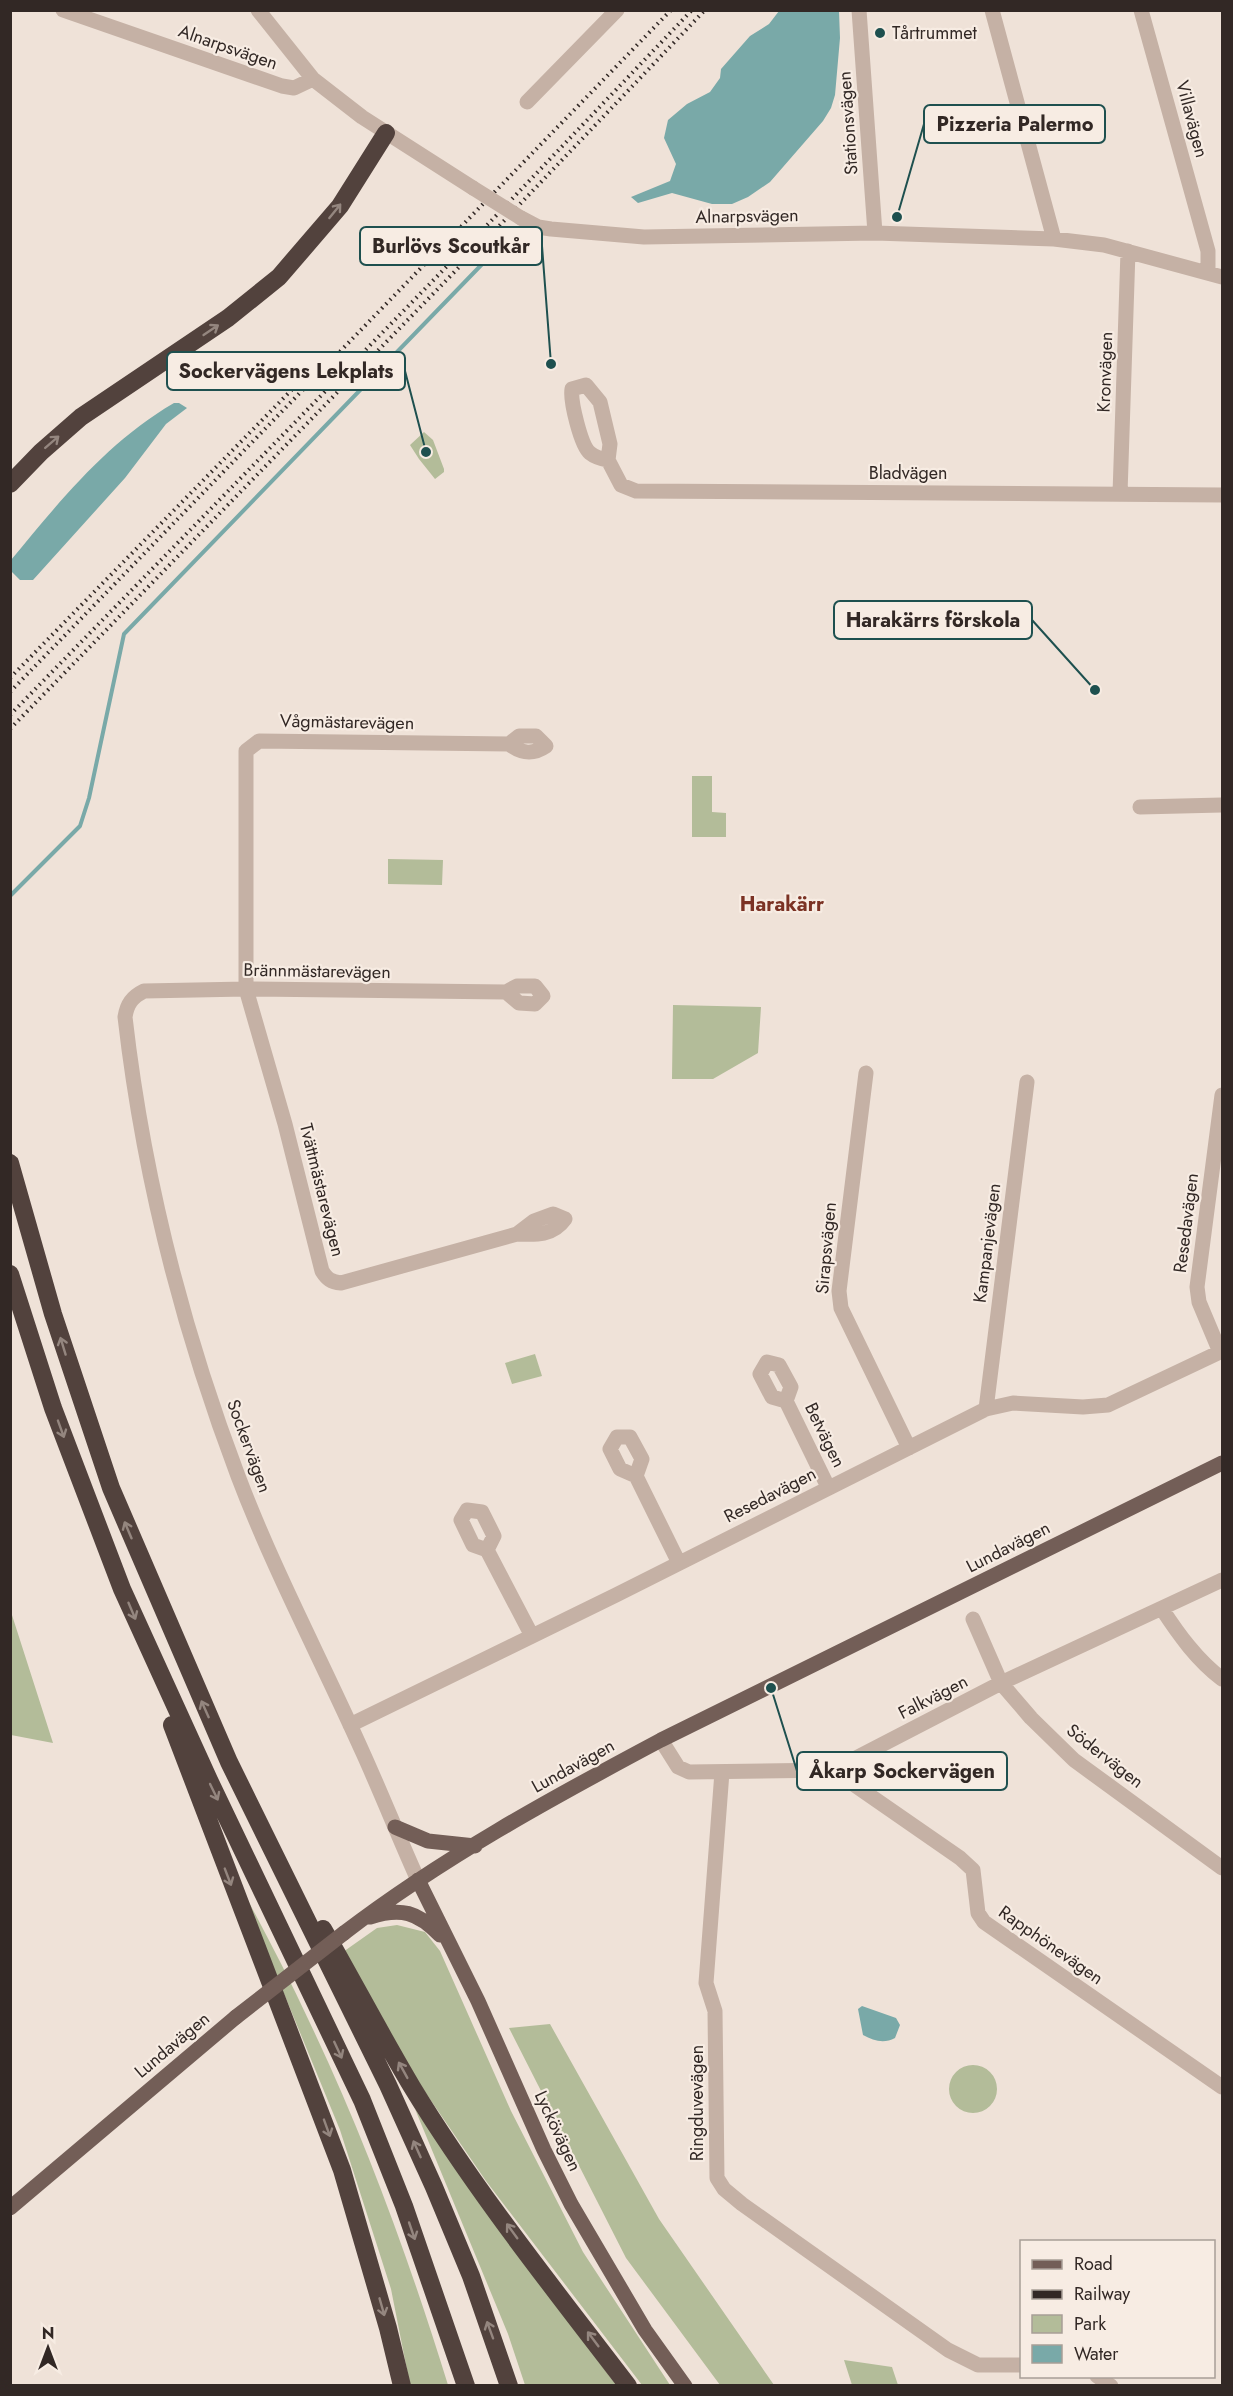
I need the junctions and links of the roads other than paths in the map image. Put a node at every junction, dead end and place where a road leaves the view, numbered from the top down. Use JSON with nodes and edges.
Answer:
{"nodes":[{"id":1,"x":63,"y":10,"type":"edge"},
{"id":2,"x":258,"y":10,"type":"edge"},
{"id":3,"x":617,"y":10,"type":"edge"},
{"id":4,"x":859,"y":10,"type":"edge"},
{"id":5,"x":992,"y":10,"type":"edge"},
{"id":6,"x":1141,"y":10,"type":"edge"},
{"id":7,"x":313,"y":79,"type":"junction"},
{"id":8,"x":527,"y":102,"type":"dead end"},
{"id":9,"x":386,"y":133,"type":"junction"},
{"id":10,"x":875,"y":233,"type":"junction"},
{"id":11,"x":1054,"y":239,"type":"junction"},
{"id":12,"x":1128,"y":251,"type":"junction"},
{"id":13,"x":1215,"y":275,"type":"edge"},
{"id":14,"x":608,"y":460,"type":"dead end"},
{"id":15,"x":10,"y":484,"type":"edge"},
{"id":16,"x":1120,"y":494,"type":"junction"},
{"id":17,"x":1222,"y":495,"type":"edge"},
{"id":18,"x":509,"y":744,"type":"dead end"},
{"id":19,"x":1222,"y":806,"type":"edge"},
{"id":20,"x":1140,"y":807,"type":"dead end"},
{"id":21,"x":246,"y":989,"type":"junction"},
{"id":22,"x":506,"y":992,"type":"dead end"},
{"id":23,"x":130,"y":1002,"type":"joint"},
{"id":24,"x":866,"y":1073,"type":"dead end"},
{"id":25,"x":1027,"y":1082,"type":"dead end"},
{"id":26,"x":1222,"y":1095,"type":"edge"},
{"id":27,"x":10,"y":1162,"type":"edge"},
{"id":28,"x":517,"y":1234,"type":"dead end"},
{"id":29,"x":10,"y":1274,"type":"edge"},
{"id":30,"x":1221,"y":1351,"type":"edge"},
{"id":31,"x":786,"y":1401,"type":"dead end"},
{"id":32,"x":986,"y":1408,"type":"junction"},
{"id":33,"x":909,"y":1448,"type":"junction"},
{"id":34,"x":1222,"y":1463,"type":"edge"},
{"id":35,"x":636,"y":1476,"type":"dead end"},
{"id":36,"x":828,"y":1487,"type":"junction"},
{"id":37,"x":487,"y":1550,"type":"dead end"},
{"id":38,"x":679,"y":1563,"type":"junction"},
{"id":39,"x":1222,"y":1580,"type":"edge"},
{"id":40,"x":1162,"y":1609,"type":"junction"},
{"id":41,"x":973,"y":1619,"type":"dead end"},
{"id":42,"x":532,"y":1636,"type":"junction"},
{"id":43,"x":146,"y":1643,"type":"junction"},
{"id":44,"x":1222,"y":1679,"type":"edge"},
{"id":45,"x":1001,"y":1683,"type":"junction"},
{"id":46,"x":350,"y":1725,"type":"junction"},
{"id":47,"x":661,"y":1740,"type":"junction"},
{"id":48,"x":229,"y":1762,"type":"junction"},
{"id":49,"x":833,"y":1770,"type":"junction"},
{"id":50,"x":722,"y":1772,"type":"junction"},
{"id":51,"x":395,"y":1827,"type":"junction"},
{"id":52,"x":475,"y":1846,"type":"junction"},
{"id":53,"x":1222,"y":1868,"type":"edge"},
{"id":54,"x":418,"y":1880,"type":"junction"},
{"id":55,"x":362,"y":1920,"type":"junction"},
{"id":56,"x":456,"y":1957,"type":"junction"},
{"id":57,"x":1222,"y":2087,"type":"edge"},
{"id":58,"x":10,"y":2208,"type":"edge"},
{"id":59,"x":1020,"y":2365,"type":"edge"},
{"id":60,"x":402,"y":2385,"type":"edge"},
{"id":61,"x":466,"y":2385,"type":"edge"},
{"id":62,"x":509,"y":2385,"type":"edge"},
{"id":63,"x":628,"y":2385,"type":"edge"},
{"id":64,"x":685,"y":2385,"type":"edge"}],
"edges":[{"from":1,"to":7,"type":"street","name":"Alnarpsvägen"},
{"from":2,"to":7,"type":"street","name":"Alnarpsvägen"},
{"from":3,"to":8,"type":"street"},
{"from":4,"to":10,"type":"street","name":"Stationsvägen"},
{"from":5,"to":11,"type":"street"},
{"from":6,"to":13,"type":"street","name":"Villavägen"},
{"from":7,"to":9,"type":"street","name":"Alnarpsvägen"},
{"from":9,"to":10,"type":"street","name":"Alnarpsvägen","bridge":true},
{"from":15,"to":9,"type":"highway","one_way":true},
{"from":10,"to":11,"type":"street","name":"Alnarpsvägen"},
{"from":11,"to":12,"type":"street","name":"Alnarpsvägen"},
{"from":12,"to":13,"type":"street","name":"Alnarpsvägen"},
{"from":12,"to":16,"type":"street","name":"Kronvägen"},
{"from":14,"to":16,"type":"street","name":"Bladvägen"},
{"from":16,"to":17,"type":"street","name":"Bladvägen"},
{"from":18,"to":21,"type":"street","name":"Vågmästarevägen"},
{"from":19,"to":20,"type":"street"},
{"from":21,"to":22,"type":"street","name":"Brännmästarevägen"},
{"from":21,"to":23,"type":"street","name":"Brännmästarevägen"},
{"from":21,"to":28,"type":"street","name":"Tvättmästarevägen"},
{"from":23,"to":46,"type":"street","name":"Sockervägen"},
{"from":24,"to":33,"type":"street","name":"Sirapsvägen"},
{"from":25,"to":32,"type":"street","name":"Kampanjevägen"},
{"from":26,"to":30,"type":"street","name":"Resedavägen"},
{"from":48,"to":27,"type":"highway","one_way":true},
{"from":29,"to":43,"type":"highway","one_way":true},
{"from":30,"to":32,"type":"street","name":"Resedavägen"},
{"from":31,"to":36,"type":"street","name":"Betvägen"},
{"from":32,"to":33,"type":"street","name":"Resedavägen"},
{"from":33,"to":36,"type":"street","name":"Resedavägen"},
{"from":34,"to":47,"type":"main road","name":"Lundavägen"},
{"from":35,"to":38,"type":"street"},
{"from":36,"to":38,"type":"street","name":"Resedavägen"},
{"from":37,"to":42,"type":"street"},
{"from":38,"to":42,"type":"street","name":"Resedavägen"},
{"from":39,"to":40,"type":"street","name":"Falkvägen"},
{"from":40,"to":44,"type":"street"},
{"from":40,"to":45,"type":"street","name":"Falkvägen"},
{"from":41,"to":45,"type":"street","name":"Södervägen"},
{"from":42,"to":46,"type":"street","name":"Resedavägen"},
{"from":43,"to":60,"type":"highway","one_way":true},
{"from":43,"to":61,"type":"highway","one_way":true},
{"from":45,"to":49,"type":"street","name":"Falkvägen"},
{"from":45,"to":53,"type":"street","name":"Södervägen"},
{"from":46,"to":51,"type":"street","name":"Sockervägen"},
{"from":47,"to":50,"type":"street","name":"Falkvägen"},
{"from":47,"to":52,"type":"main road","name":"Lundavägen"},
{"from":62,"to":48,"type":"highway","one_way":true},
{"from":63,"to":48,"type":"highway","one_way":true},
{"from":49,"to":50,"type":"street","name":"Falkvägen"},
{"from":49,"to":57,"type":"street","name":"Rapphönevägen"},
{"from":50,"to":59,"type":"street","name":"Ringduvevägen"},
{"from":51,"to":52,"type":"main road"},
{"from":51,"to":54,"type":"street","name":"Sockervägen"},
{"from":52,"to":54,"type":"main road","name":"Lundavägen"},
{"from":54,"to":55,"type":"main road","name":"Lundavägen"},
{"from":54,"to":56,"type":"main road","name":"Lyckövägen"},
{"from":55,"to":56,"type":"main road"},
{"from":55,"to":58,"type":"main road","name":"Lundavägen","bridge":true},
{"from":56,"to":64,"type":"main road","name":"Lyckövägen"}]}
